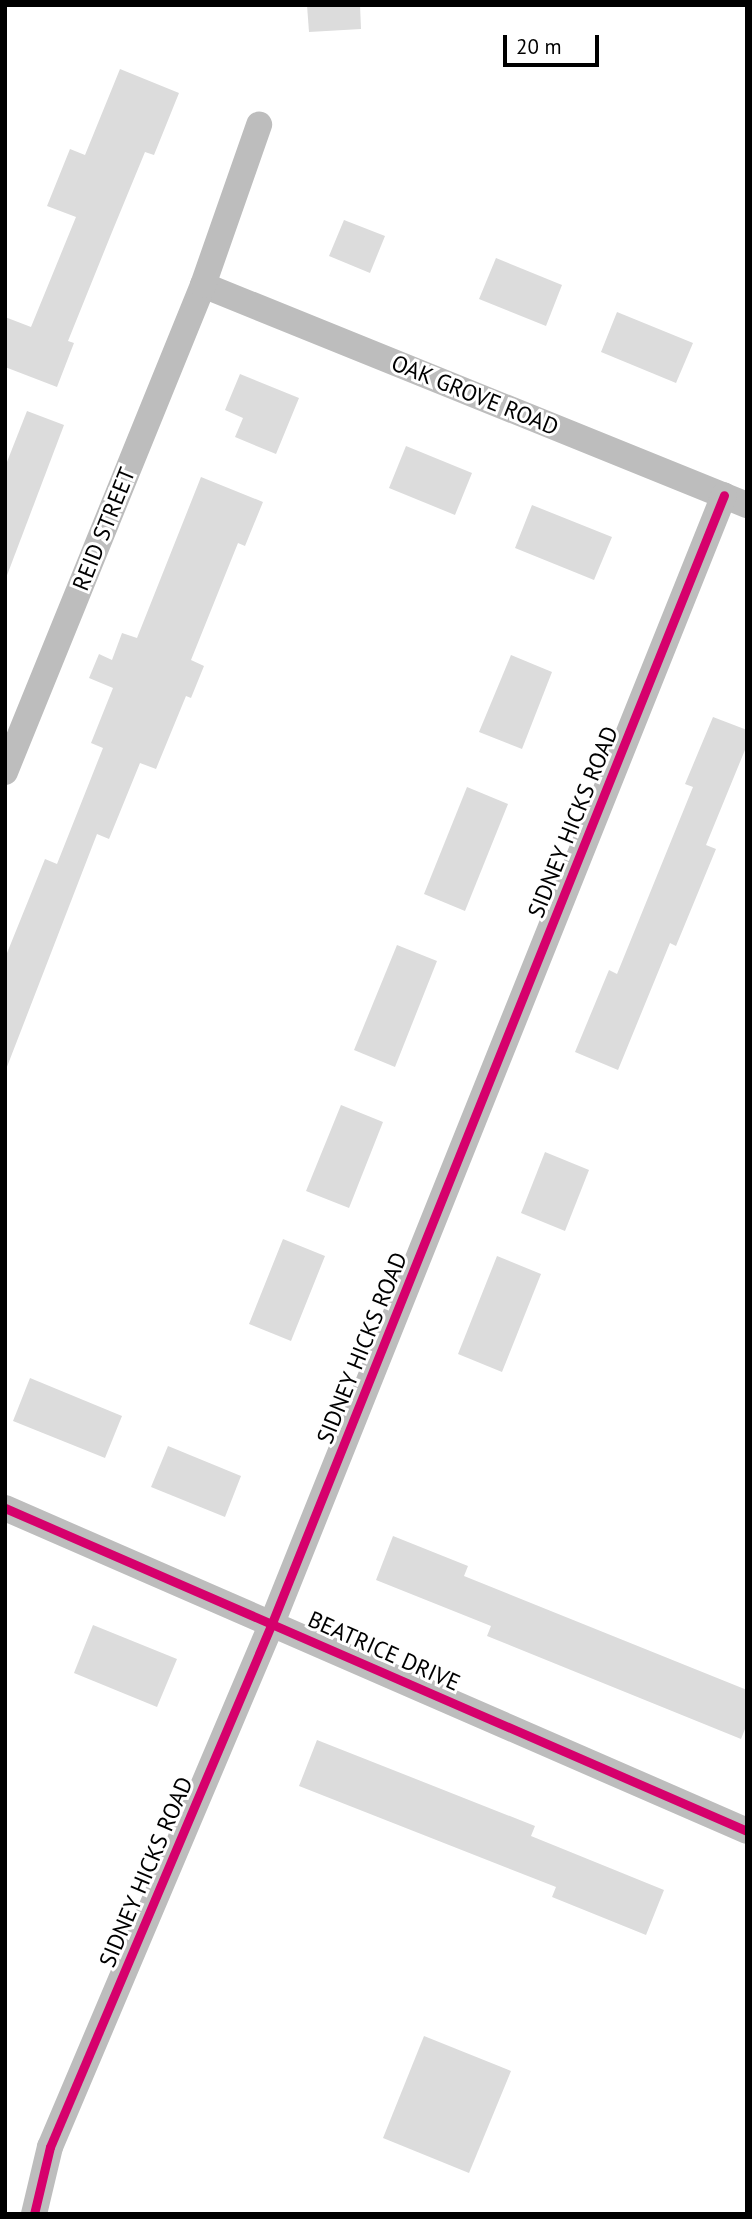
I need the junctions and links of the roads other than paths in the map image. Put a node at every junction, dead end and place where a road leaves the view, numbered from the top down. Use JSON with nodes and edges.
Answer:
{"nodes":[{"id":1,"x":259,"y":125,"type":"dead end"},
{"id":2,"x":203,"y":285,"type":"junction"},
{"id":3,"x":735,"y":500,"type":"edge"},
{"id":4,"x":5,"y":772,"type":"edge"},
{"id":5,"x":5,"y":1508,"type":"edge"},
{"id":6,"x":272,"y":1623,"type":"junction"},
{"id":7,"x":747,"y":1831,"type":"edge"},
{"id":8,"x":34,"y":2214,"type":"edge"}],
"edges":[{"from":1,"to":2,"type":"street","name":"REID STREET"},
{"from":2,"to":3,"type":"street","name":"OAK GROVE ROAD"},
{"from":2,"to":4,"type":"street","name":"REID STREET"},
{"from":3,"to":6,"type":"street","name":"SIDNEY HICKS ROAD"},
{"from":5,"to":6,"type":"street","name":"BEATRICE DRIVE"},
{"from":6,"to":7,"type":"street","name":"BEATRICE DRIVE"},
{"from":6,"to":8,"type":"street","name":"SIDNEY HICKS ROAD"}]}
